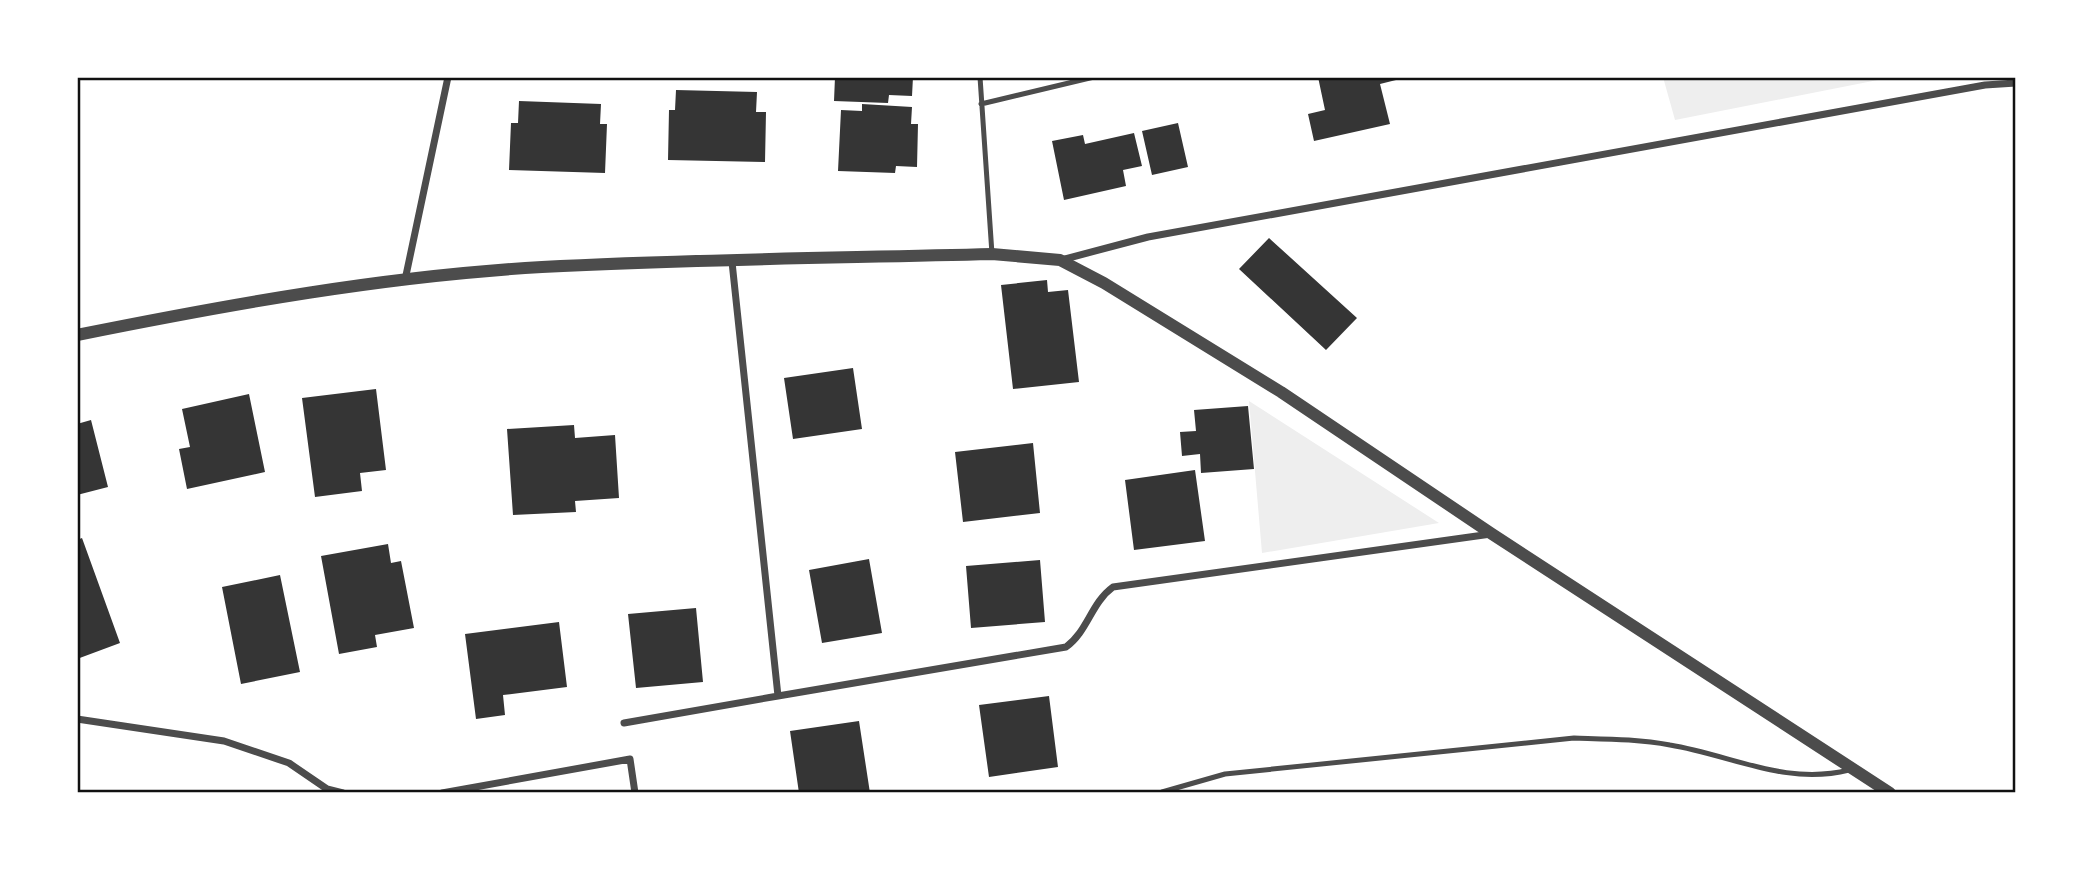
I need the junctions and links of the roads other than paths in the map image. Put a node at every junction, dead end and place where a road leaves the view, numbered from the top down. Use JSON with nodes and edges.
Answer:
{"nodes":[{"id":1,"x":448,"y":77,"type":"edge"},
{"id":2,"x":980,"y":77,"type":"edge"},
{"id":3,"x":1094,"y":77,"type":"edge"},
{"id":4,"x":2016,"y":83,"type":"edge"},
{"id":5,"x":981,"y":104,"type":"junction"},
{"id":6,"x":992,"y":254,"type":"junction"},
{"id":7,"x":1060,"y":260,"type":"junction"},
{"id":8,"x":732,"y":262,"type":"junction"},
{"id":9,"x":405,"y":280,"type":"junction"},
{"id":10,"x":77,"y":335,"type":"edge"},
{"id":11,"x":1492,"y":534,"type":"junction"},
{"id":12,"x":778,"y":696,"type":"junction"},
{"id":13,"x":77,"y":719,"type":"edge"},
{"id":14,"x":624,"y":723,"type":"dead end"},
{"id":15,"x":1852,"y":769,"type":"junction"},
{"id":16,"x":1162,"y":792,"type":"edge"},
{"id":17,"x":343,"y":793,"type":"edge"},
{"id":18,"x":442,"y":793,"type":"edge"},
{"id":19,"x":635,"y":793,"type":"edge"},
{"id":20,"x":1890,"y":793,"type":"edge"}],
"edges":[{"from":1,"to":9,"type":"street"},
{"from":2,"to":5,"type":"lane"},
{"from":3,"to":5,"type":"lane"},
{"from":4,"to":7,"type":"street"},
{"from":5,"to":6,"type":"lane"},
{"from":6,"to":7,"type":"street"},
{"from":6,"to":8,"type":"street"},
{"from":7,"to":11,"type":"street"},
{"from":8,"to":9,"type":"street"},
{"from":8,"to":12,"type":"street"},
{"from":9,"to":10,"type":"street"},
{"from":11,"to":12,"type":"street"},
{"from":11,"to":15,"type":"street"},
{"from":12,"to":14,"type":"street"},
{"from":13,"to":17,"type":"street"},
{"from":15,"to":16,"type":"lane"},
{"from":15,"to":20,"type":"street"},
{"from":18,"to":19,"type":"street"}]}
